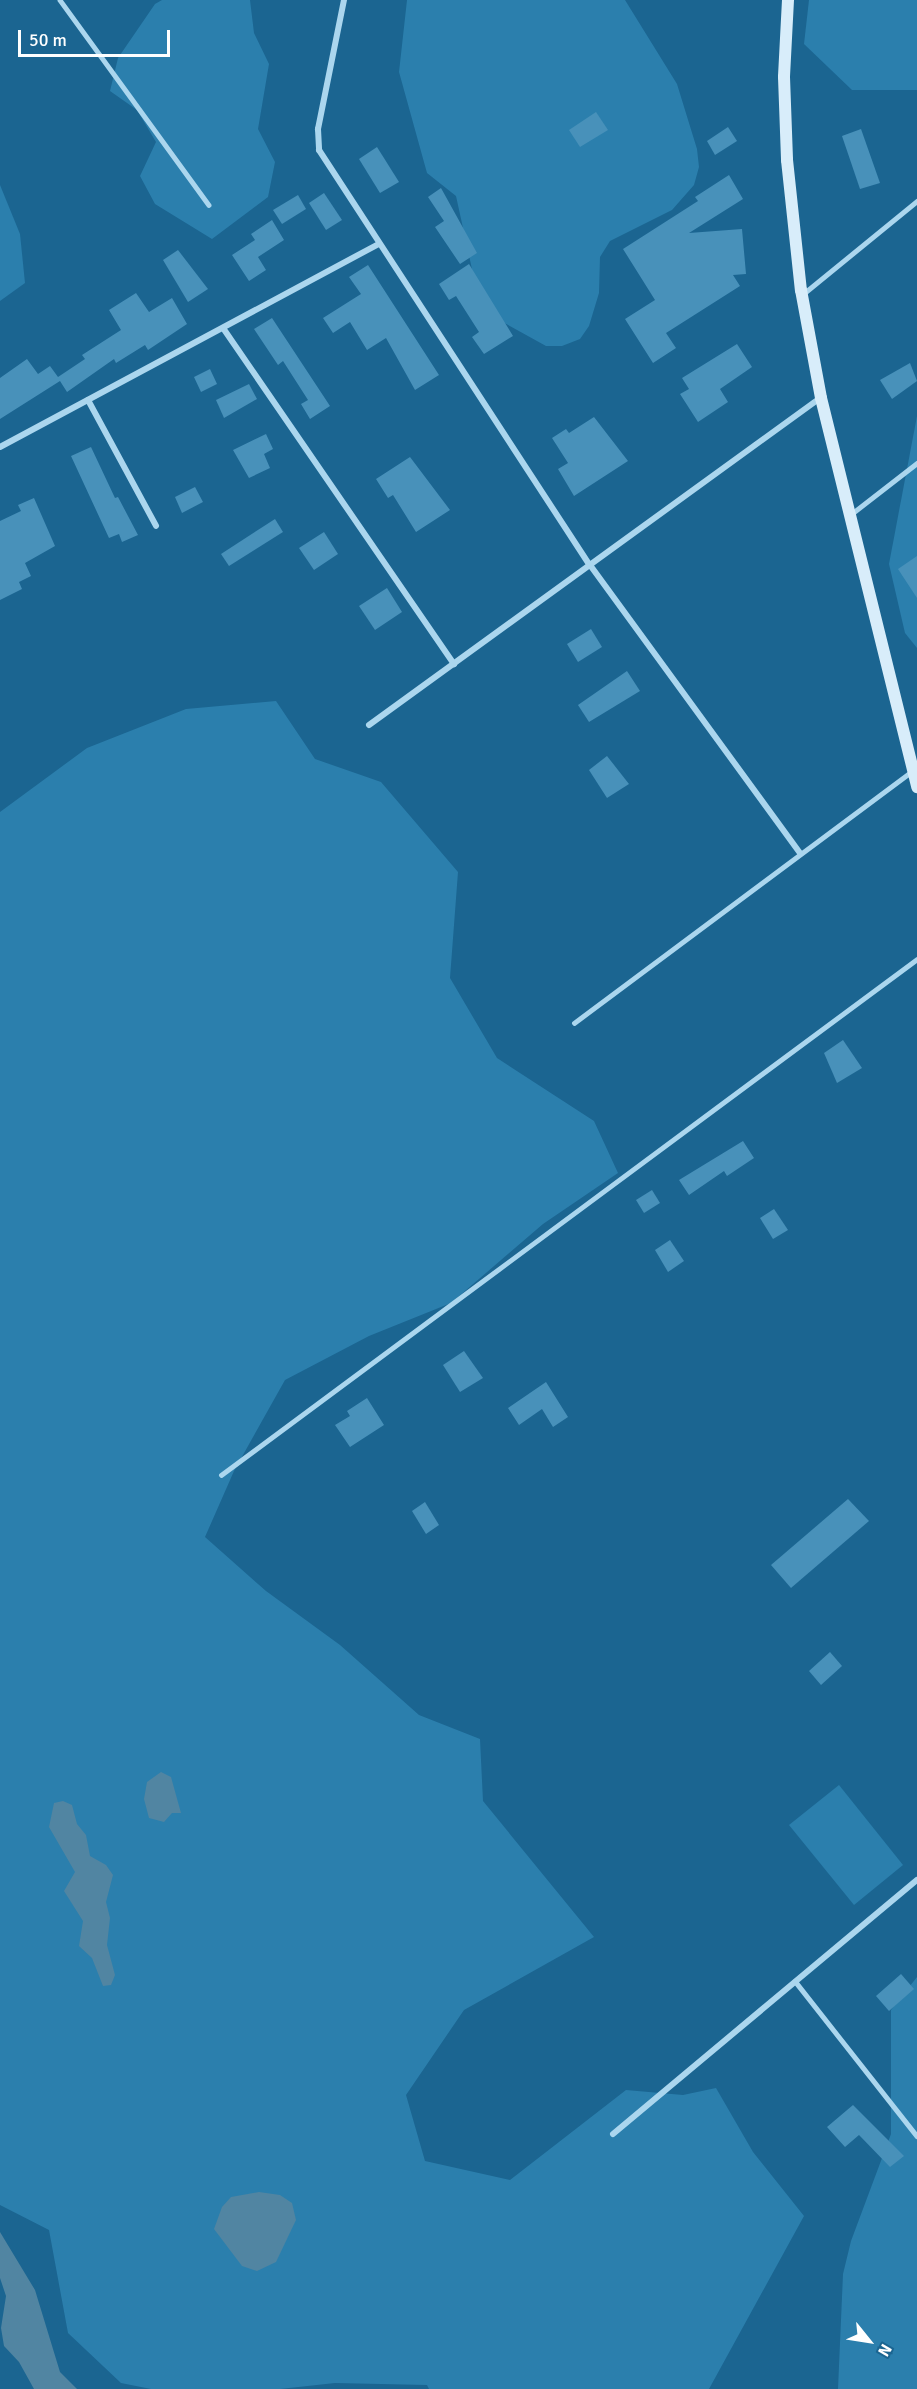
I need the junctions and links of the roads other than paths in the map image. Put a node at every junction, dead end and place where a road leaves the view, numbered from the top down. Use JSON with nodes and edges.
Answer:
{"nodes":[{"id":1,"x":60,"y":0,"type":"edge"},
{"id":2,"x":344,"y":0,"type":"edge"},
{"id":3,"x":788,"y":0,"type":"edge"},
{"id":4,"x":917,"y":201,"type":"edge"},
{"id":5,"x":209,"y":205,"type":"dead end"},
{"id":6,"x":379,"y":244,"type":"junction"},
{"id":7,"x":802,"y":295,"type":"junction"},
{"id":8,"x":223,"y":328,"type":"junction"},
{"id":9,"x":821,"y":398,"type":"junction"},
{"id":10,"x":88,"y":400,"type":"junction"},
{"id":11,"x":0,"y":447,"type":"edge"},
{"id":12,"x":917,"y":463,"type":"edge"},
{"id":13,"x":849,"y":515,"type":"junction"},
{"id":14,"x":156,"y":526,"type":"dead end"},
{"id":15,"x":590,"y":565,"type":"junction"},
{"id":16,"x":454,"y":664,"type":"junction"},
{"id":17,"x":369,"y":725,"type":"dead end"},
{"id":18,"x":912,"y":771,"type":"junction"},
{"id":19,"x":917,"y":787,"type":"edge"},
{"id":20,"x":800,"y":853,"type":"junction"},
{"id":21,"x":917,"y":959,"type":"edge"},
{"id":22,"x":574,"y":1023,"type":"dead end"},
{"id":23,"x":221,"y":1475,"type":"dead end"},
{"id":24,"x":917,"y":1880,"type":"edge"},
{"id":25,"x":795,"y":1981,"type":"junction"},
{"id":26,"x":613,"y":2134,"type":"dead end"},
{"id":27,"x":917,"y":2136,"type":"edge"}],
"edges":[{"from":1,"to":5,"type":"lane"},
{"from":2,"to":6,"type":"street"},
{"from":3,"to":7,"type":"street"},
{"from":4,"to":7,"type":"lane"},
{"from":6,"to":8,"type":"street"},
{"from":6,"to":15,"type":"street"},
{"from":7,"to":9,"type":"street"},
{"from":8,"to":10,"type":"street"},
{"from":8,"to":16,"type":"street"},
{"from":9,"to":13,"type":"street"},
{"from":9,"to":15,"type":"street"},
{"from":10,"to":11,"type":"street"},
{"from":10,"to":14,"type":"street"},
{"from":12,"to":13,"type":"lane"},
{"from":13,"to":18,"type":"street"},
{"from":15,"to":16,"type":"street"},
{"from":15,"to":20,"type":"street"},
{"from":16,"to":17,"type":"street"},
{"from":18,"to":19,"type":"street"},
{"from":18,"to":20,"type":"lane"},
{"from":20,"to":22,"type":"lane"},
{"from":21,"to":23,"type":"lane"},
{"from":24,"to":25,"type":"street"},
{"from":25,"to":26,"type":"street"},
{"from":25,"to":27,"type":"lane"}]}
